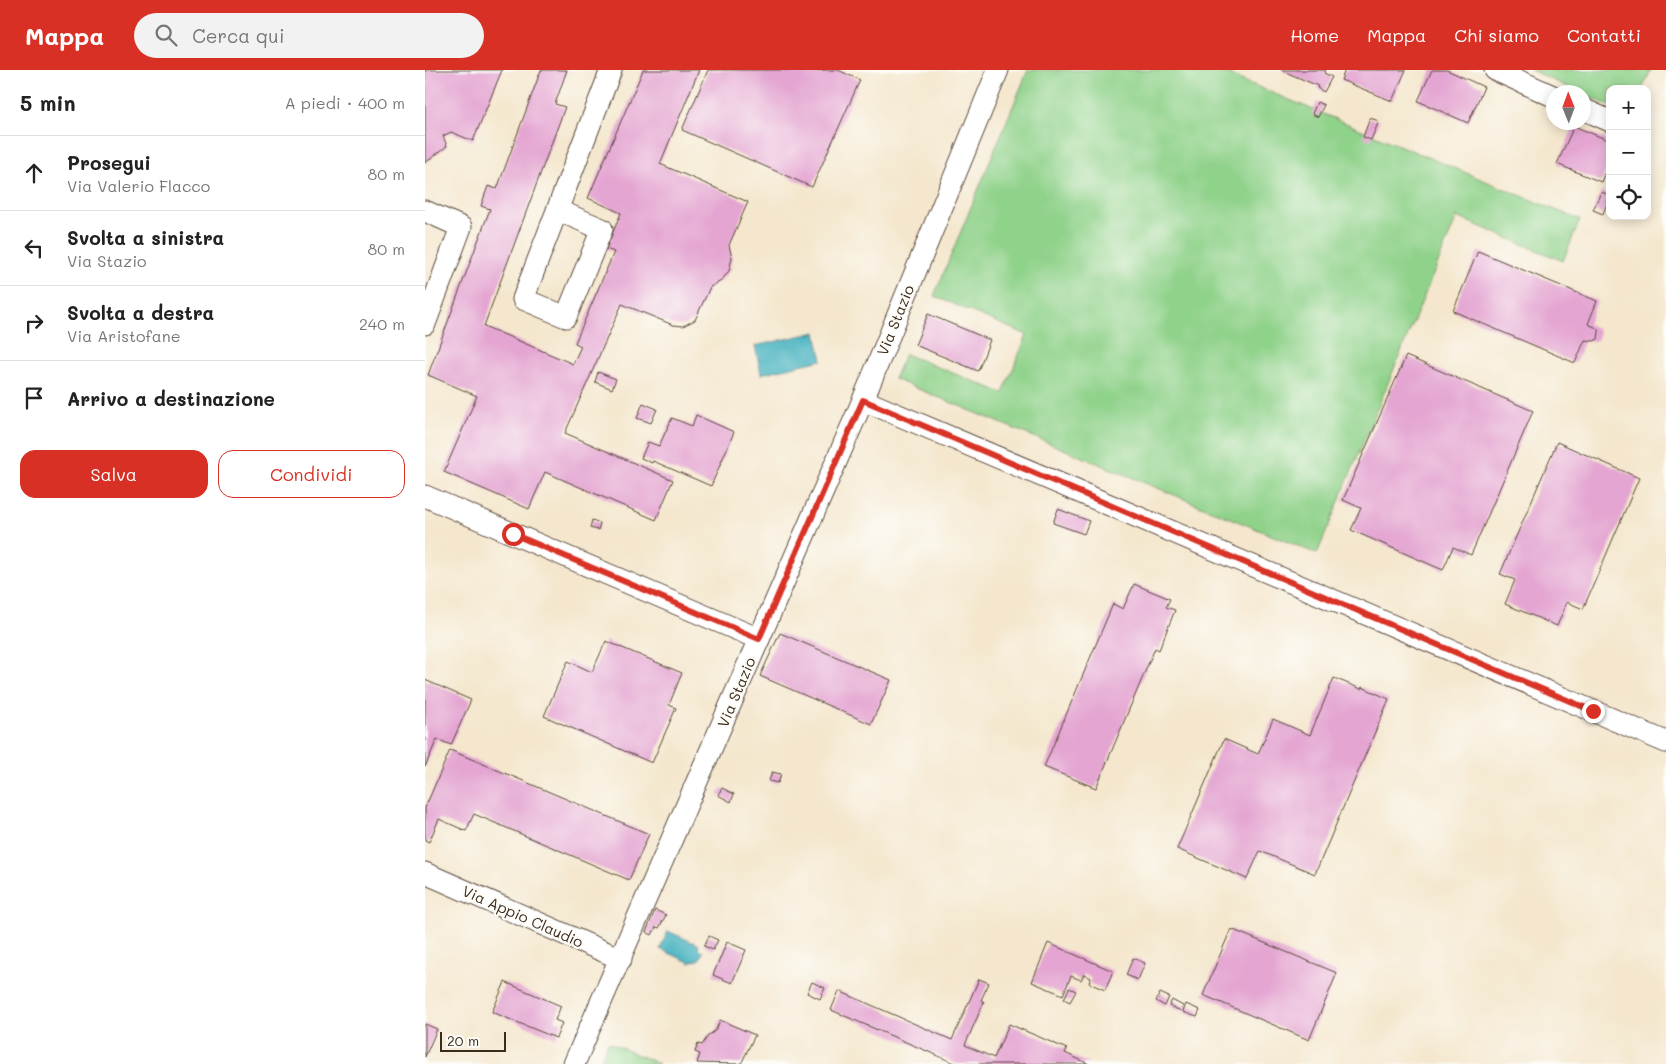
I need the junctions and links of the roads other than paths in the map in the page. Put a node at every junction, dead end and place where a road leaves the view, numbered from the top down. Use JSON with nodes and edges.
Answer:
{"nodes":[{"id":1,"x":611,"y":70,"type":"edge"},
{"id":2,"x":998,"y":70,"type":"edge"},
{"id":3,"x":1495,"y":70,"type":"edge"},
{"id":4,"x":1546,"y":93,"type":"edge"},
{"id":5,"x":1591,"y":113,"type":"edge"},
{"id":6,"x":1606,"y":119,"type":"edge"},
{"id":7,"x":557,"y":210,"type":"junction"},
{"id":8,"x":425,"y":211,"type":"edge"},
{"id":9,"x":425,"y":324,"type":"edge"},
{"id":10,"x":863,"y":400,"type":"junction"},
{"id":11,"x":425,"y":496,"type":"edge"},
{"id":12,"x":759,"y":639,"type":"junction"},
{"id":13,"x":1666,"y":742,"type":"edge"},
{"id":14,"x":425,"y":873,"type":"edge"},
{"id":15,"x":621,"y":959,"type":"junction"},
{"id":16,"x":574,"y":1064,"type":"edge"}],
"edges":[{"from":1,"to":7,"type":"street"},
{"from":2,"to":10,"type":"street","name":"Via Stazio"},
{"from":3,"to":4,"type":"street"},
{"from":5,"to":6,"type":"street"},
{"from":7,"to":7,"type":"street"},
{"from":8,"to":9,"type":"street"},
{"from":10,"to":12,"type":"street","name":"Via Stazio"},
{"from":10,"to":13,"type":"street"},
{"from":11,"to":12,"type":"street"},
{"from":12,"to":15,"type":"street","name":"Via Stazio"},
{"from":14,"to":15,"type":"street","name":"Via Appio Claudio"},
{"from":15,"to":16,"type":"street","name":"Via Stazio"}]}
